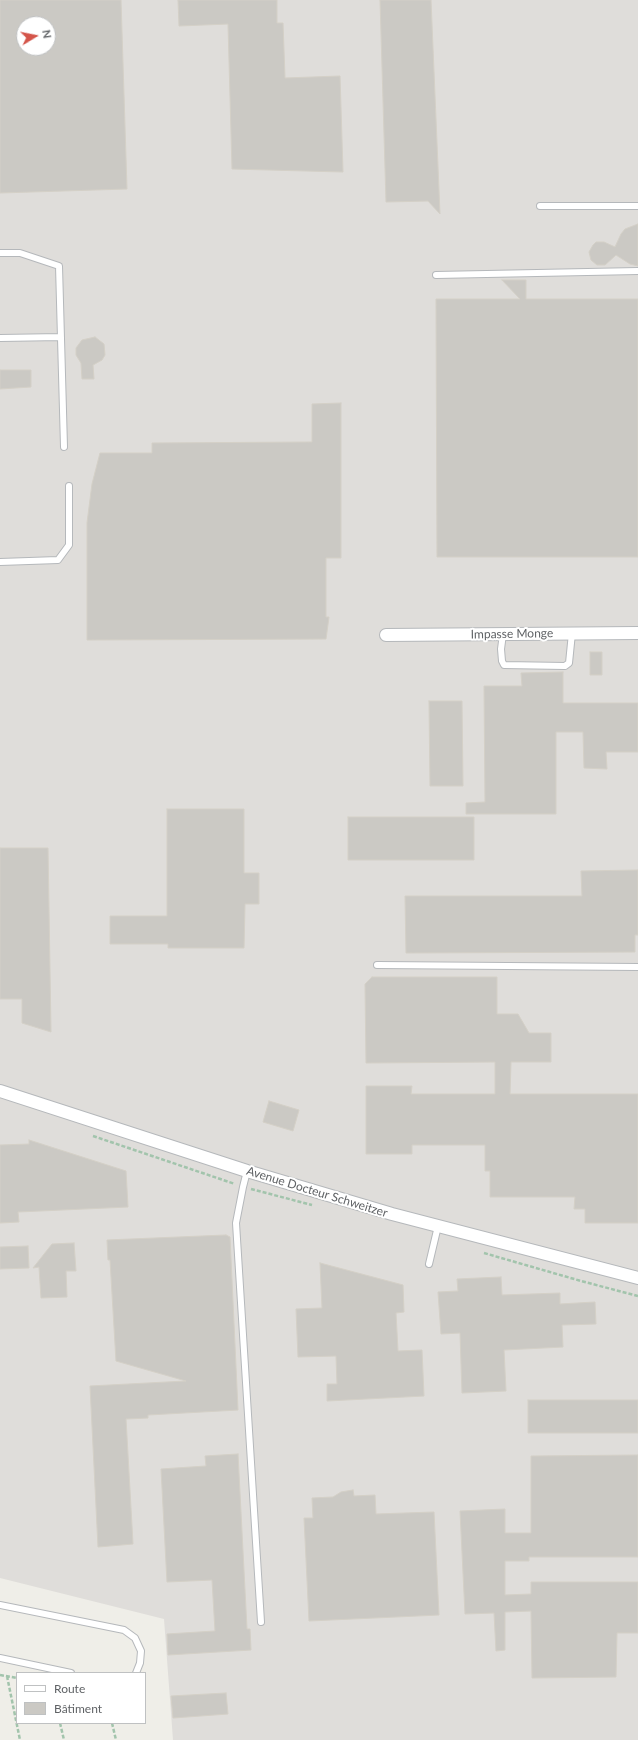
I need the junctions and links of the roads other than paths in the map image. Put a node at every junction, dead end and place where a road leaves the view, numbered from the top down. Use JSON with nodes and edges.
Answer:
{"nodes":[{"id":1,"x":540,"y":206,"type":"dead end"},
{"id":2,"x":638,"y":206,"type":"edge"},
{"id":3,"x":0,"y":254,"type":"edge"},
{"id":4,"x":638,"y":271,"type":"edge"},
{"id":5,"x":436,"y":276,"type":"dead end"},
{"id":6,"x":61,"y":337,"type":"junction"},
{"id":7,"x":0,"y":338,"type":"edge"},
{"id":8,"x":64,"y":447,"type":"dead end"},
{"id":9,"x":68,"y":486,"type":"dead end"},
{"id":10,"x":0,"y":562,"type":"edge"},
{"id":11,"x":572,"y":633,"type":"junction"},
{"id":12,"x":638,"y":633,"type":"edge"},
{"id":13,"x":503,"y":634,"type":"junction"},
{"id":14,"x":386,"y":635,"type":"dead end"},
{"id":15,"x":377,"y":965,"type":"dead end"},
{"id":16,"x":638,"y":967,"type":"edge"},
{"id":17,"x":0,"y":1091,"type":"edge"},
{"id":18,"x":247,"y":1171,"type":"junction"},
{"id":19,"x":438,"y":1226,"type":"junction"},
{"id":20,"x":429,"y":1264,"type":"dead end"},
{"id":21,"x":638,"y":1278,"type":"edge"},
{"id":22,"x":0,"y":1605,"type":"edge"},
{"id":23,"x":261,"y":1622,"type":"dead end"},
{"id":24,"x":0,"y":1658,"type":"edge"},
{"id":25,"x":66,"y":1672,"type":"edge"},
{"id":26,"x":136,"y":1672,"type":"edge"}],
"edges":[{"from":1,"to":2,"type":"lane"},
{"from":3,"to":6,"type":"lane"},
{"from":4,"to":5,"type":"lane"},
{"from":6,"to":7,"type":"lane"},
{"from":6,"to":8,"type":"lane"},
{"from":9,"to":10,"type":"lane"},
{"from":11,"to":12,"type":"street","name":"Impasse Monge"},
{"from":11,"to":13,"type":"street","name":"Impasse Monge"},
{"from":11,"to":13,"type":"lane"},
{"from":13,"to":14,"type":"street","name":"Impasse Monge"},
{"from":15,"to":16,"type":"lane"},
{"from":17,"to":18,"type":"street","name":"Avenue Docteur Schweitzer"},
{"from":18,"to":19,"type":"street","name":"Avenue Docteur Schweitzer"},
{"from":18,"to":23,"type":"lane"},
{"from":19,"to":20,"type":"lane"},
{"from":19,"to":21,"type":"street","name":"Avenue Docteur Schweitzer"},
{"from":22,"to":26,"type":"lane"},
{"from":24,"to":25,"type":"lane"}]}
